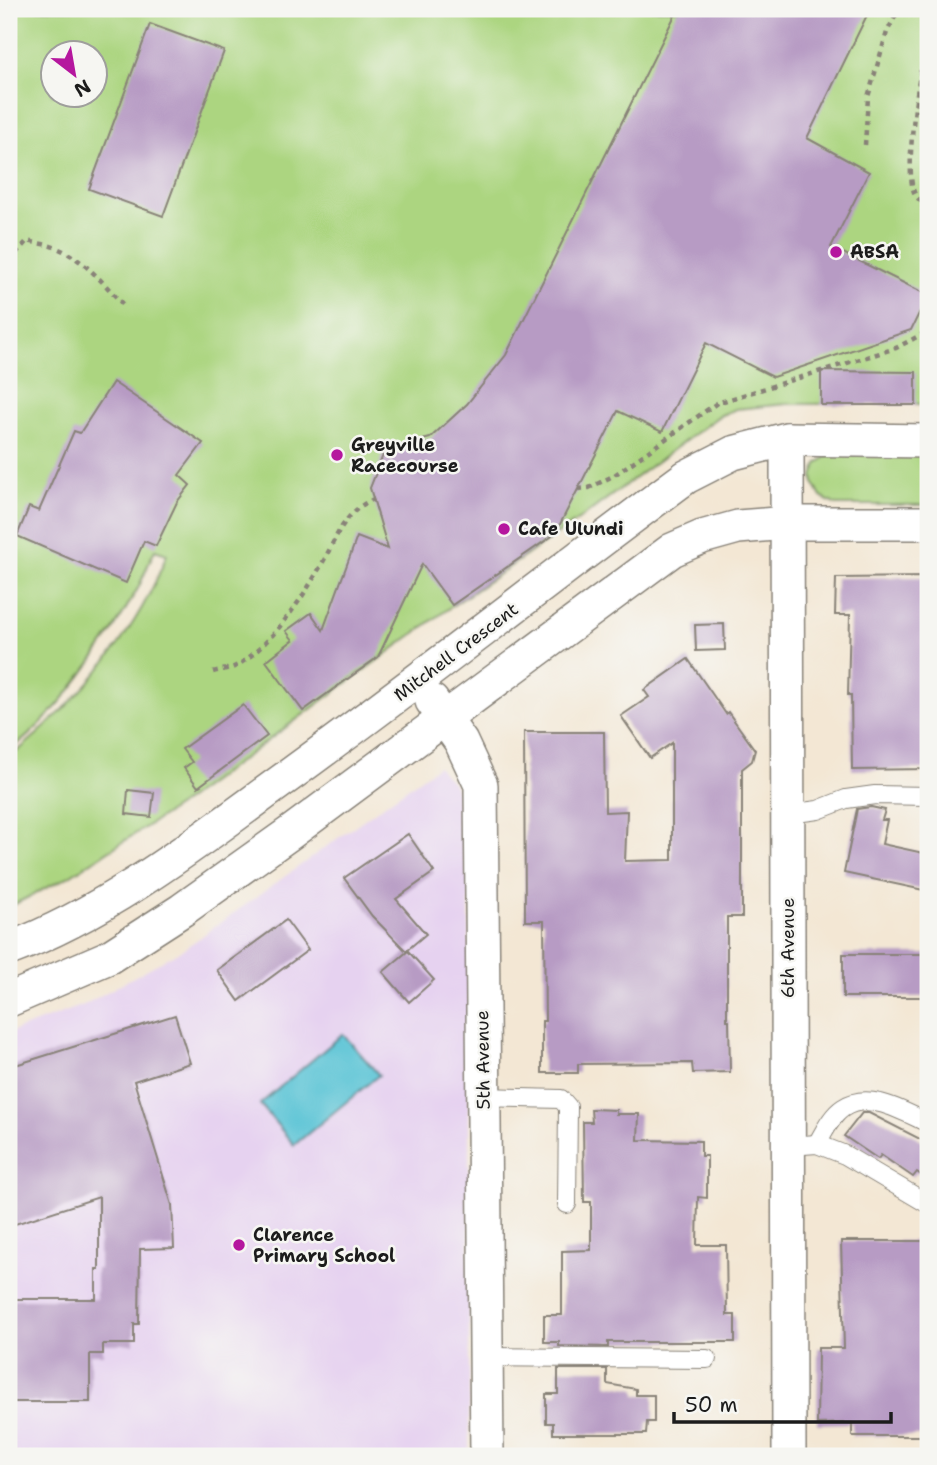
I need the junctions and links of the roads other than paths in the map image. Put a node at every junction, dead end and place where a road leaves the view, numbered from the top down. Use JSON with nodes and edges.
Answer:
{"nodes":[{"id":1,"x":788,"y":439,"type":"junction"},
{"id":2,"x":928,"y":441,"type":"edge"},
{"id":3,"x":787,"y":523,"type":"junction"},
{"id":4,"x":928,"y":523,"type":"edge"},
{"id":5,"x":417,"y":682,"type":"junction"},
{"id":6,"x":445,"y":718,"type":"junction"},
{"id":7,"x":928,"y":796,"type":"edge"},
{"id":8,"x":788,"y":814,"type":"junction"},
{"id":9,"x":9,"y":949,"type":"edge"},
{"id":10,"x":9,"y":1000,"type":"edge"},
{"id":11,"x":484,"y":1097,"type":"junction"},
{"id":12,"x":928,"y":1123,"type":"edge"},
{"id":13,"x":803,"y":1145,"type":"junction"},
{"id":14,"x":567,"y":1204,"type":"dead end"},
{"id":15,"x":928,"y":1204,"type":"edge"},
{"id":16,"x":486,"y":1357,"type":"junction"},
{"id":17,"x":707,"y":1359,"type":"dead end"},
{"id":18,"x":487,"y":1456,"type":"edge"},
{"id":19,"x":789,"y":1456,"type":"edge"}],
"edges":[{"from":1,"to":2,"type":"street","name":"Mitchell Crescent"},
{"from":1,"to":3,"type":"street","name":"6th Avenue"},
{"from":1,"to":5,"type":"street","name":"Mitchell Crescent"},
{"from":3,"to":4,"type":"street"},
{"from":3,"to":6,"type":"street"},
{"from":3,"to":8,"type":"street","name":"6th Avenue"},
{"from":5,"to":6,"type":"street","name":"5th Avenue"},
{"from":5,"to":9,"type":"street","name":"Mitchell Crescent"},
{"from":6,"to":10,"type":"street"},
{"from":6,"to":11,"type":"street","name":"5th Avenue"},
{"from":7,"to":8,"type":"lane"},
{"from":8,"to":13,"type":"street","name":"6th Avenue"},
{"from":11,"to":14,"type":"lane"},
{"from":11,"to":16,"type":"street","name":"5th Avenue"},
{"from":12,"to":13,"type":"lane"},
{"from":13,"to":15,"type":"lane"},
{"from":13,"to":19,"type":"street","name":"6th Avenue"},
{"from":16,"to":17,"type":"lane"},
{"from":16,"to":18,"type":"street","name":"5th Avenue"}]}
